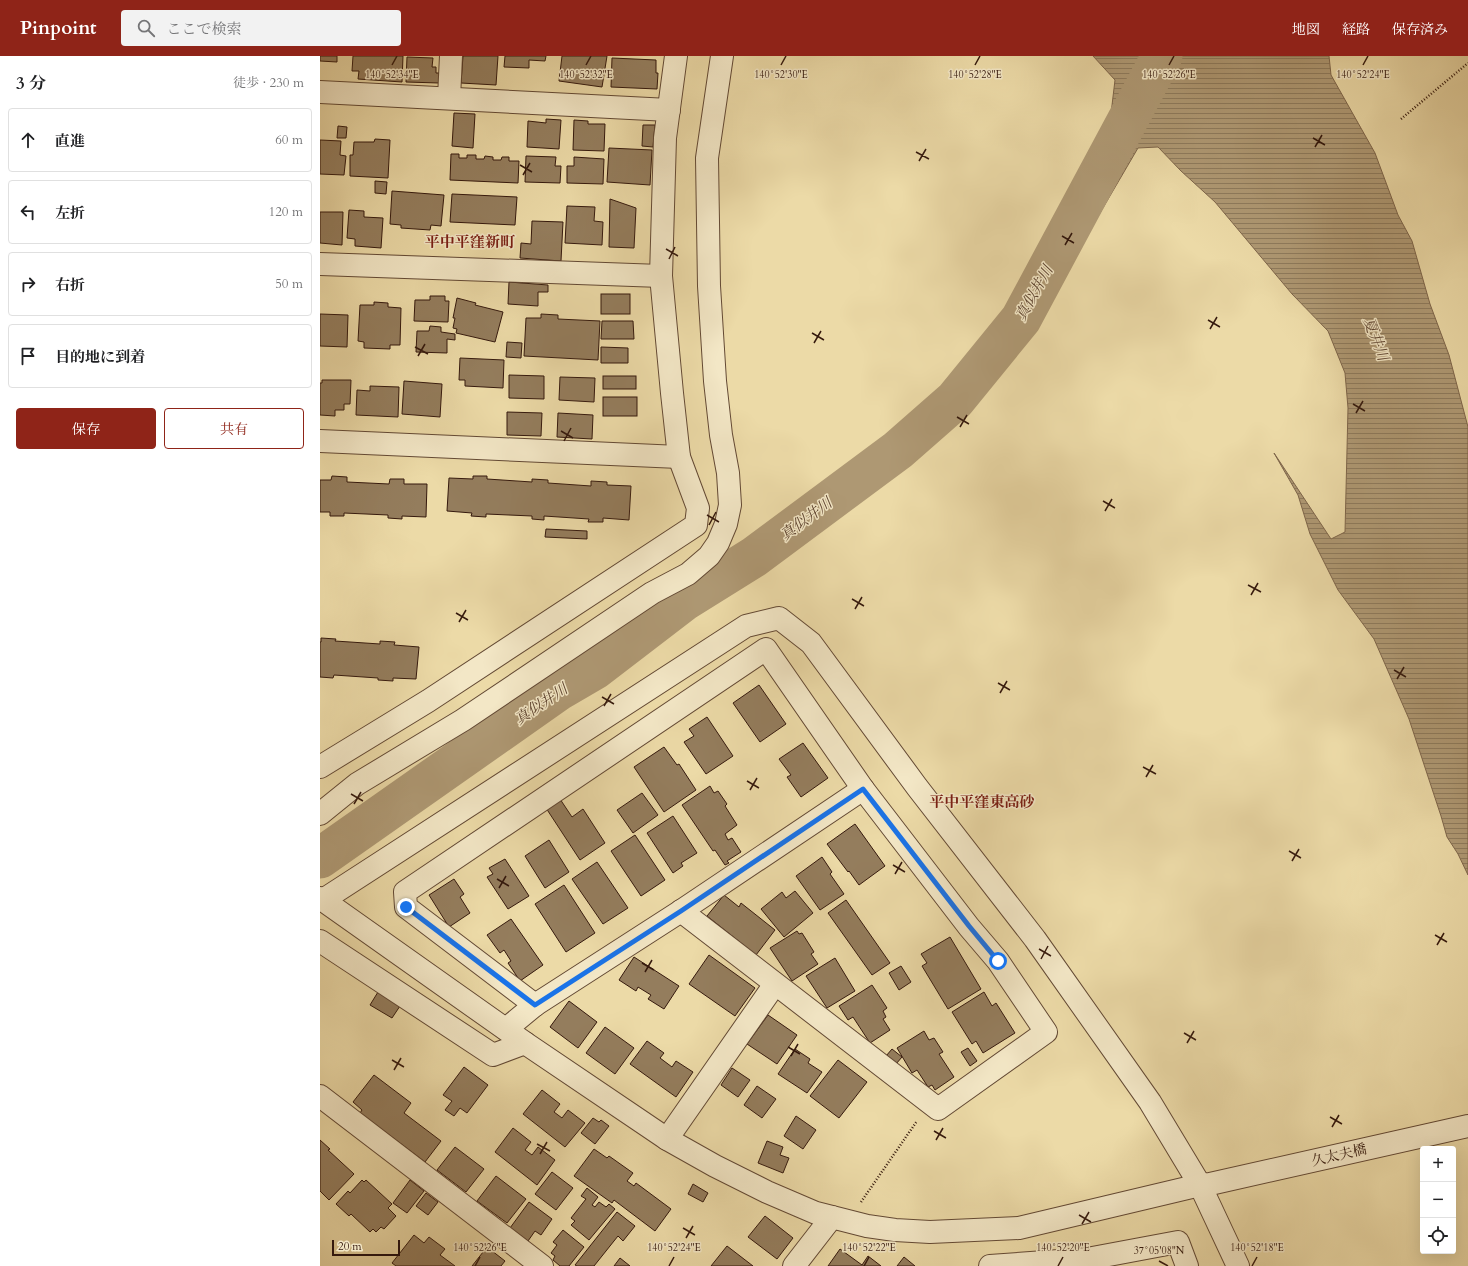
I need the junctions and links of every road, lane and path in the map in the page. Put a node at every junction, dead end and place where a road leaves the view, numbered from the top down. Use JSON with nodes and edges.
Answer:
{"nodes":[{"id":1,"x":451,"y":56,"type":"edge"},
{"id":2,"x":676,"y":56,"type":"edge"},
{"id":3,"x":722,"y":56,"type":"edge"},
{"id":4,"x":1468,"y":63,"type":"edge"},
{"id":5,"x":320,"y":92,"type":"edge"},
{"id":6,"x":449,"y":98,"type":"junction"},
{"id":7,"x":669,"y":110,"type":"junction"},
{"id":8,"x":1401,"y":119,"type":"dead end"},
{"id":9,"x":320,"y":264,"type":"edge"},
{"id":10,"x":661,"y":276,"type":"junction"},
{"id":11,"x":320,"y":441,"type":"edge"},
{"id":12,"x":679,"y":457,"type":"junction"},
{"id":13,"x":320,"y":767,"type":"edge"},
{"id":14,"x":863,"y":789,"type":"junction"},
{"id":15,"x":320,"y":814,"type":"edge"},
{"id":16,"x":321,"y":899,"type":"edge"},
{"id":17,"x":681,"y":911,"type":"junction"},
{"id":18,"x":320,"y":941,"type":"edge"},
{"id":19,"x":775,"y":984,"type":"junction"},
{"id":20,"x":535,"y":1005,"type":"junction"},
{"id":21,"x":506,"y":1029,"type":"junction"},
{"id":22,"x":525,"y":1043,"type":"junction"},
{"id":23,"x":320,"y":1096,"type":"edge"},
{"id":24,"x":930,"y":1102,"type":"junction"},
{"id":25,"x":1468,"y":1126,"type":"edge"},
{"id":26,"x":667,"y":1139,"type":"junction"},
{"id":27,"x":1205,"y":1184,"type":"junction"},
{"id":28,"x":840,"y":1219,"type":"junction"},
{"id":29,"x":529,"y":1262,"type":"edge"},
{"id":30,"x":794,"y":1266,"type":"edge"},
{"id":31,"x":990,"y":1266,"type":"edge"},
{"id":32,"x":1187,"y":1266,"type":"edge"},
{"id":33,"x":1238,"y":1266,"type":"edge"}],
"edges":[{"from":1,"to":6,"type":"street"},
{"from":2,"to":7,"type":"street"},
{"from":3,"to":15,"type":"street"},
{"from":4,"to":8,"type":"path"},
{"from":5,"to":6,"type":"street"},
{"from":6,"to":7,"type":"street"},
{"from":7,"to":10,"type":"street"},
{"from":9,"to":10,"type":"street"},
{"from":10,"to":12,"type":"street"},
{"from":11,"to":12,"type":"street"},
{"from":12,"to":13,"type":"street"},
{"from":14,"to":17,"type":"street"},
{"from":14,"to":20,"type":"street"},
{"from":14,"to":24,"type":"street"},
{"from":16,"to":21,"type":"street","name":"久太夫橋"},
{"from":16,"to":27,"type":"street"},
{"from":17,"to":19,"type":"street"},
{"from":17,"to":20,"type":"street"},
{"from":18,"to":22,"type":"street"},
{"from":19,"to":24,"type":"street"},
{"from":19,"to":26,"type":"street"},
{"from":20,"to":21,"type":"street"},
{"from":21,"to":22,"type":"street","name":"久太夫橋"},
{"from":22,"to":26,"type":"street","name":"久太夫橋"},
{"from":23,"to":29,"type":"street"},
{"from":24,"to":28,"type":"path"},
{"from":25,"to":27,"type":"street","name":"久太夫橋"},
{"from":26,"to":28,"type":"street","name":"久太夫橋"},
{"from":27,"to":28,"type":"street","name":"久太夫橋"},
{"from":27,"to":33,"type":"street"},
{"from":28,"to":30,"type":"street"},
{"from":31,"to":32,"type":"street"}]}
